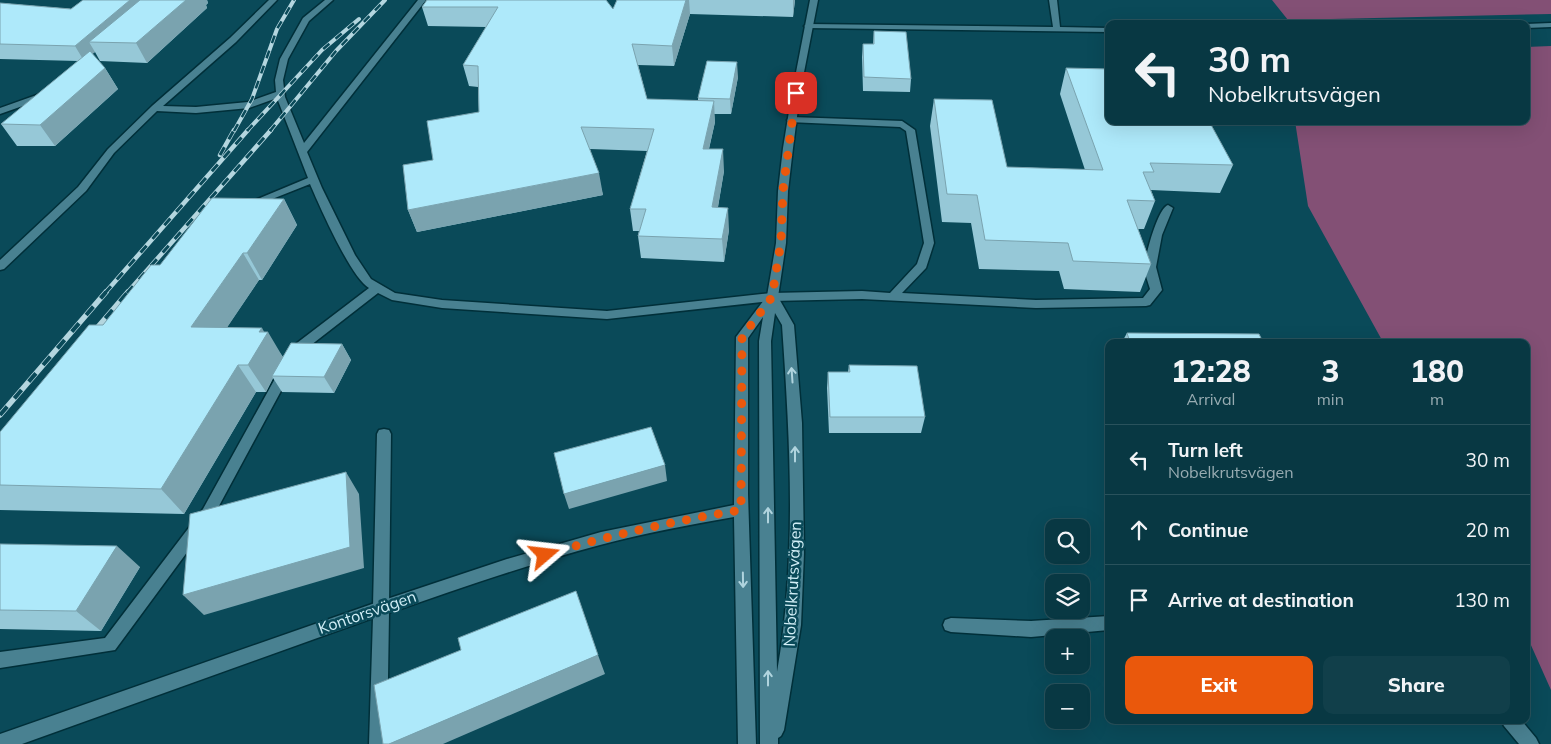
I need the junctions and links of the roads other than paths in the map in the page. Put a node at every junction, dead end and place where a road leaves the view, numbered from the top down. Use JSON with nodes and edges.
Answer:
{"nodes":[{"id":1,"x":273,"y":0,"type":"edge"},
{"id":2,"x":328,"y":0,"type":"edge"},
{"id":3,"x":422,"y":0,"type":"edge"},
{"id":4,"x":814,"y":0,"type":"edge"},
{"id":5,"x":1053,"y":0,"type":"edge"},
{"id":6,"x":1551,"y":25,"type":"edge"},
{"id":7,"x":808,"y":26,"type":"junction"},
{"id":8,"x":1530,"y":26,"type":"edge"},
{"id":9,"x":1057,"y":30,"type":"junction"},
{"id":10,"x":1105,"y":30,"type":"edge"},
{"id":11,"x":52,"y":92,"type":"edge"},
{"id":12,"x":281,"y":93,"type":"junction"},
{"id":13,"x":154,"y":108,"type":"junction"},
{"id":14,"x":0,"y":111,"type":"edge"},
{"id":15,"x":792,"y":120,"type":"junction"},
{"id":16,"x":302,"y":151,"type":"junction"},
{"id":17,"x":313,"y":179,"type":"junction"},
{"id":18,"x":1168,"y":208,"type":"dead end"},
{"id":19,"x":234,"y":211,"type":"edge"},
{"id":20,"x":0,"y":266,"type":"edge"},
{"id":21,"x":377,"y":288,"type":"junction"},
{"id":22,"x":892,"y":296,"type":"junction"},
{"id":23,"x":772,"y":297,"type":"junction"},
{"id":24,"x":384,"y":434,"type":"dead end"},
{"id":25,"x":741,"y":510,"type":"junction"},
{"id":26,"x":382,"y":606,"type":"junction"},
{"id":27,"x":1105,"y":622,"type":"edge"},
{"id":28,"x":950,"y":625,"type":"dead end"},
{"id":29,"x":0,"y":660,"type":"edge"},
{"id":30,"x":1513,"y":724,"type":"edge"},
{"id":31,"x":31,"y":738,"type":"edge"},
{"id":32,"x":0,"y":743,"type":"edge"},
{"id":33,"x":378,"y":744,"type":"edge"},
{"id":34,"x":747,"y":744,"type":"edge"},
{"id":35,"x":769,"y":744,"type":"edge"},
{"id":36,"x":772,"y":744,"type":"edge"},
{"id":37,"x":1530,"y":744,"type":"edge"}],
"edges":[{"from":1,"to":13,"type":"street"},
{"from":2,"to":12,"type":"street"},
{"from":3,"to":16,"type":"street"},
{"from":4,"to":7,"type":"street","name":"Nobelkrutsvägen"},
{"from":5,"to":9,"type":"street"},
{"from":6,"to":8,"type":"street"},
{"from":7,"to":9,"type":"street"},
{"from":7,"to":15,"type":"street","name":"Nobelkrutsvägen"},
{"from":9,"to":10,"type":"street"},
{"from":11,"to":14,"type":"street"},
{"from":12,"to":13,"type":"street"},
{"from":12,"to":16,"type":"street"},
{"from":13,"to":20,"type":"street"},
{"from":15,"to":22,"type":"street"},
{"from":15,"to":23,"type":"street","name":"Nobelkrutsvägen"},
{"from":16,"to":17,"type":"street"},
{"from":17,"to":19,"type":"street"},
{"from":17,"to":21,"type":"street"},
{"from":18,"to":22,"type":"street"},
{"from":21,"to":23,"type":"street"},
{"from":21,"to":29,"type":"street"},
{"from":22,"to":23,"type":"street"},
{"from":23,"to":25,"type":"street"},
{"from":35,"to":23,"type":"street","name":"Nobelkrutsvägen","one_way":true},
{"from":36,"to":23,"type":"street","name":"Nobelkrutsvägen","one_way":true},
{"from":24,"to":26,"type":"street"},
{"from":25,"to":26,"type":"street","name":"Kontorsvägen"},
{"from":25,"to":34,"type":"street","one_way":true},
{"from":26,"to":31,"type":"street","name":"Kontorsvägen"},
{"from":26,"to":33,"type":"street"},
{"from":27,"to":28,"type":"street"},
{"from":30,"to":37,"type":"street"},
{"from":31,"to":32,"type":"street","name":"Kontorsvägen"}]}
